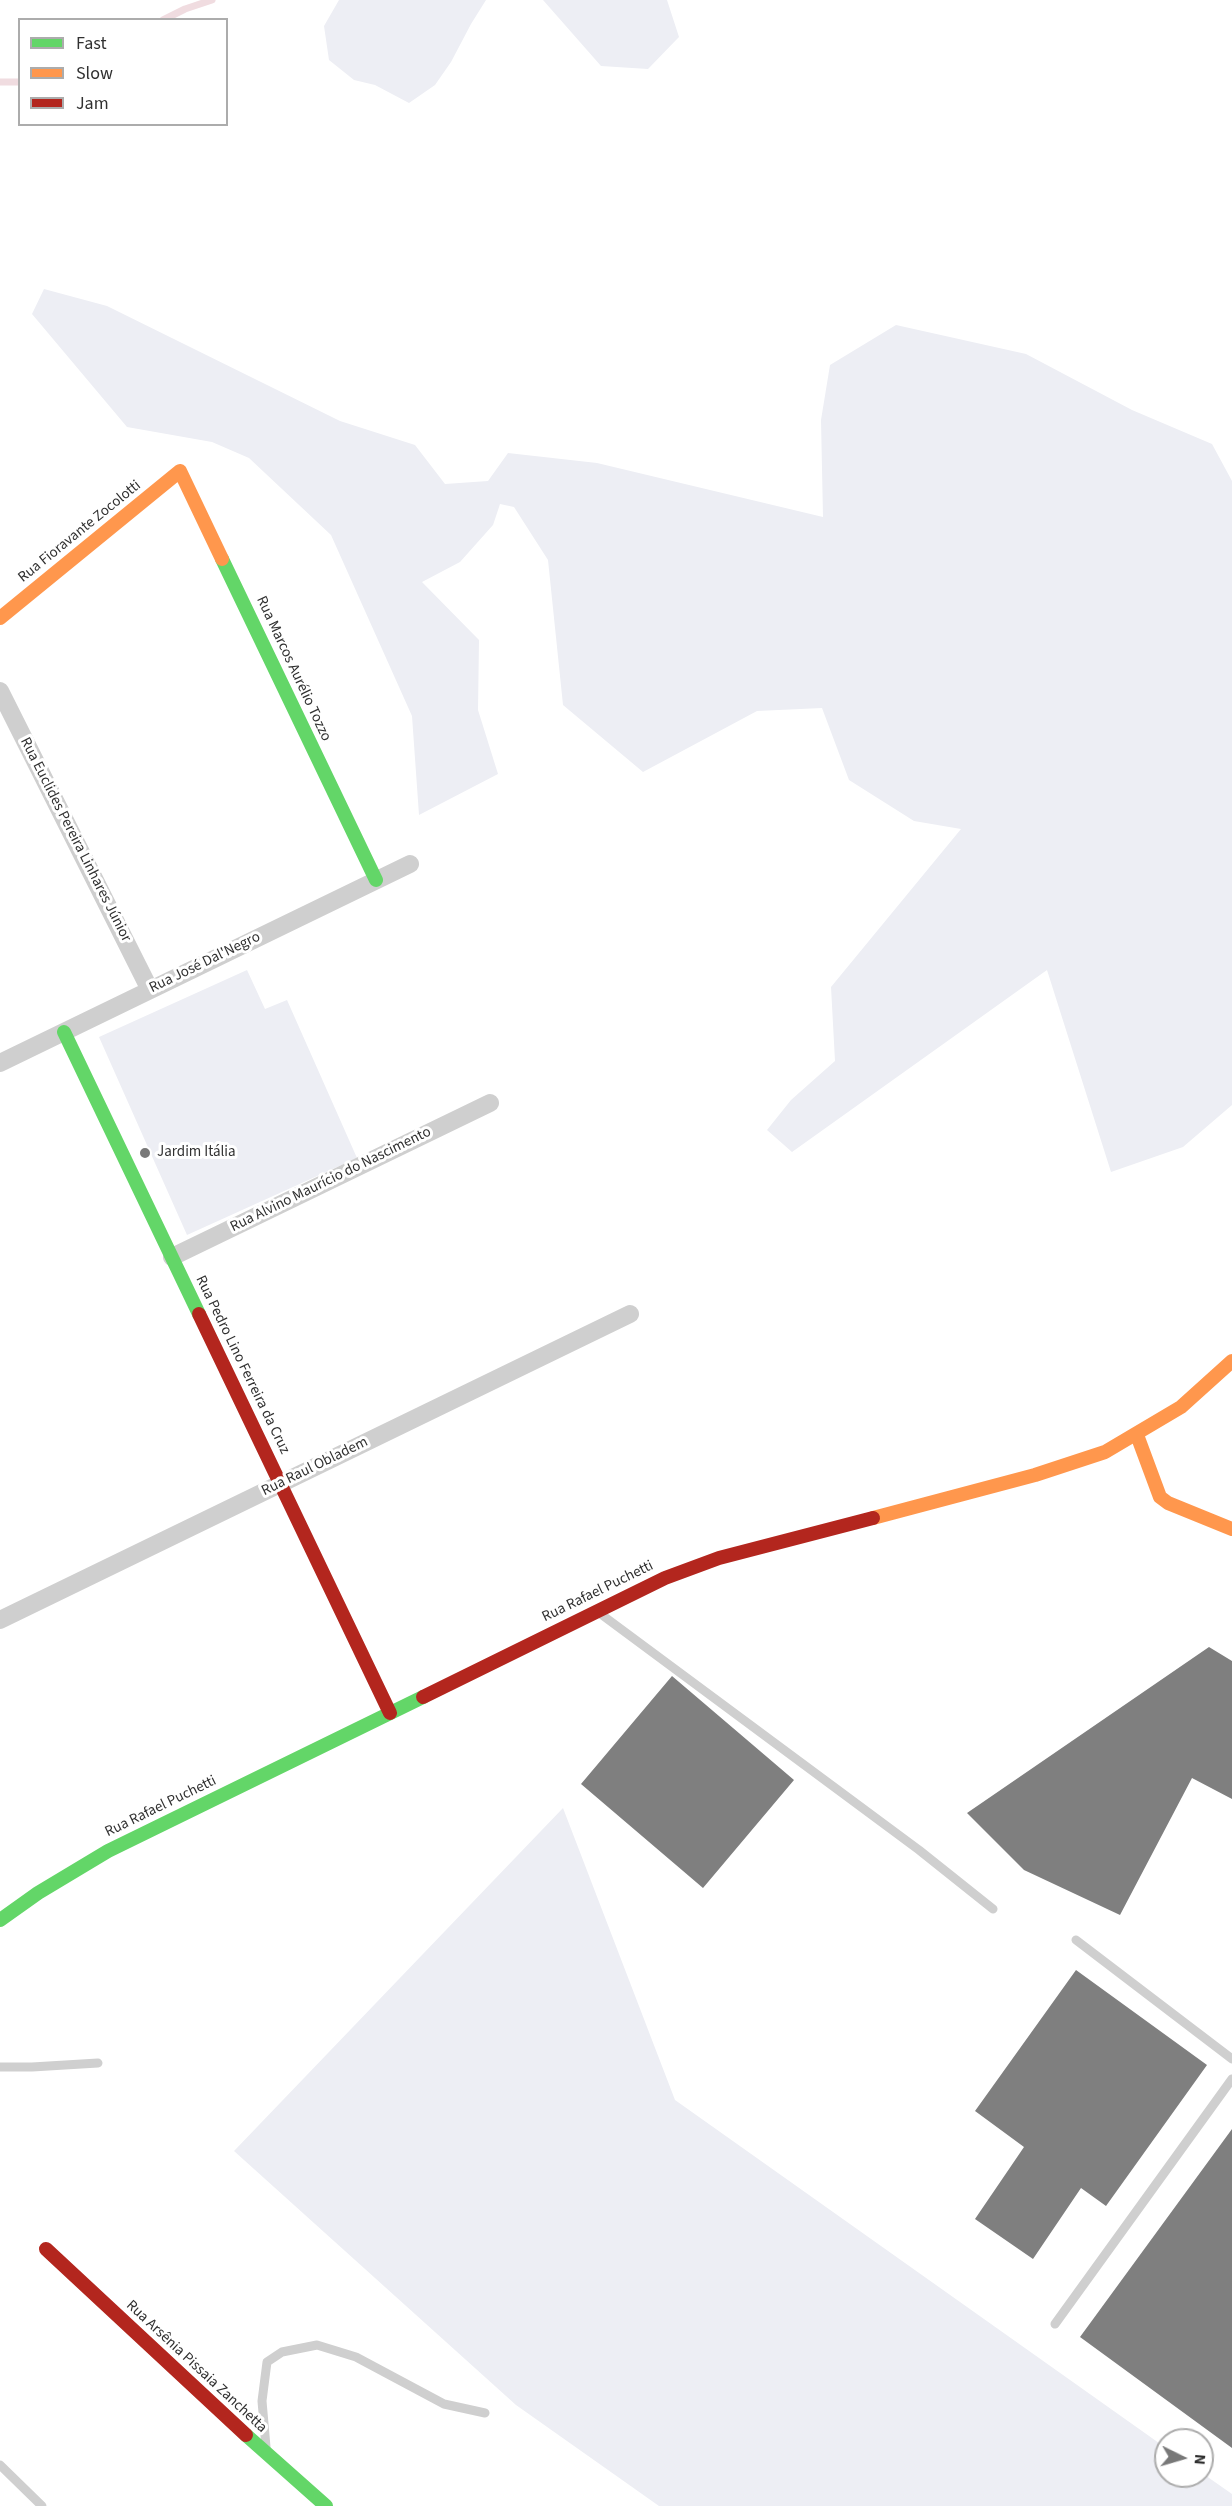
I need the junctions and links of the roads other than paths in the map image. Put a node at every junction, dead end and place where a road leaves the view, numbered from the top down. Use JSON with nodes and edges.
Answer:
{"nodes":[{"id":1,"x":180,"y":471,"type":"joint"},
{"id":2,"x":0,"y":618,"type":"edge"},
{"id":3,"x":0,"y":691,"type":"edge"},
{"id":4,"x":410,"y":864,"type":"dead end"},
{"id":5,"x":375,"y":880,"type":"junction"},
{"id":6,"x":150,"y":990,"type":"junction"},
{"id":7,"x":64,"y":1032,"type":"junction"},
{"id":8,"x":0,"y":1063,"type":"edge"},
{"id":9,"x":490,"y":1103,"type":"dead end"},
{"id":10,"x":172,"y":1257,"type":"junction"},
{"id":11,"x":630,"y":1314,"type":"dead end"},
{"id":12,"x":1232,"y":1361,"type":"edge"},
{"id":13,"x":1137,"y":1435,"type":"junction"},
{"id":14,"x":280,"y":1484,"type":"junction"},
{"id":15,"x":1232,"y":1529,"type":"edge"},
{"id":16,"x":597,"y":1610,"type":"junction"},
{"id":17,"x":0,"y":1620,"type":"edge"},
{"id":18,"x":390,"y":1713,"type":"junction"},
{"id":19,"x":993,"y":1909,"type":"dead end"},
{"id":20,"x":0,"y":1920,"type":"edge"},
{"id":21,"x":1077,"y":1940,"type":"dead end"},
{"id":22,"x":1232,"y":2059,"type":"edge"},
{"id":23,"x":98,"y":2063,"type":"dead end"},
{"id":24,"x":0,"y":2067,"type":"edge"},
{"id":25,"x":1232,"y":2079,"type":"edge"},
{"id":26,"x":46,"y":2249,"type":"dead end"},
{"id":27,"x":1055,"y":2324,"type":"dead end"},
{"id":28,"x":485,"y":2413,"type":"dead end"},
{"id":29,"x":267,"y":2455,"type":"junction"},
{"id":30,"x":0,"y":2465,"type":"edge"},
{"id":31,"x":42,"y":2506,"type":"edge"},
{"id":32,"x":326,"y":2506,"type":"edge"}],
"edges":[{"from":1,"to":2,"type":"street","name":"Rua Fioravante Zocolotti"},
{"from":1,"to":5,"type":"street","name":"Rua Marcos Aurélio Tozzo"},
{"from":3,"to":6,"type":"street","name":"Rua Euclides Pereira Linhares Júnior"},
{"from":4,"to":5,"type":"street","name":"Rua José Dal'Negro"},
{"from":5,"to":6,"type":"street","name":"Rua José Dal'Negro"},
{"from":6,"to":7,"type":"street","name":"Rua José Dal'Negro"},
{"from":7,"to":8,"type":"street","name":"Rua José Dal'Negro"},
{"from":7,"to":10,"type":"street","name":"Rua Pedro Lino Ferreira da Cruz"},
{"from":9,"to":10,"type":"street","name":"Rua Alvino Maurício do Nascimento"},
{"from":10,"to":14,"type":"street","name":"Rua Pedro Lino Ferreira da Cruz"},
{"from":11,"to":14,"type":"street","name":"Rua Raul Obladem"},
{"from":12,"to":13,"type":"street","name":"Rua Rafael Puchetti"},
{"from":13,"to":15,"type":"street"},
{"from":13,"to":16,"type":"street","name":"Rua Rafael Puchetti"},
{"from":14,"to":17,"type":"street","name":"Rua Raul Obladem"},
{"from":14,"to":18,"type":"street","name":"Rua Pedro Lino Ferreira da Cruz"},
{"from":16,"to":18,"type":"street","name":"Rua Rafael Puchetti"},
{"from":16,"to":19,"type":"lane"},
{"from":18,"to":20,"type":"street","name":"Rua Rafael Puchetti"},
{"from":21,"to":22,"type":"lane"},
{"from":23,"to":24,"type":"lane"},
{"from":25,"to":27,"type":"lane"},
{"from":26,"to":29,"type":"street","name":"Rua Arsênia Pissaia Zanchetta"},
{"from":28,"to":29,"type":"lane"},
{"from":29,"to":32,"type":"street","name":"Rua Arsênia Pissaia Zanchetta"},
{"from":30,"to":31,"type":"lane"}]}
